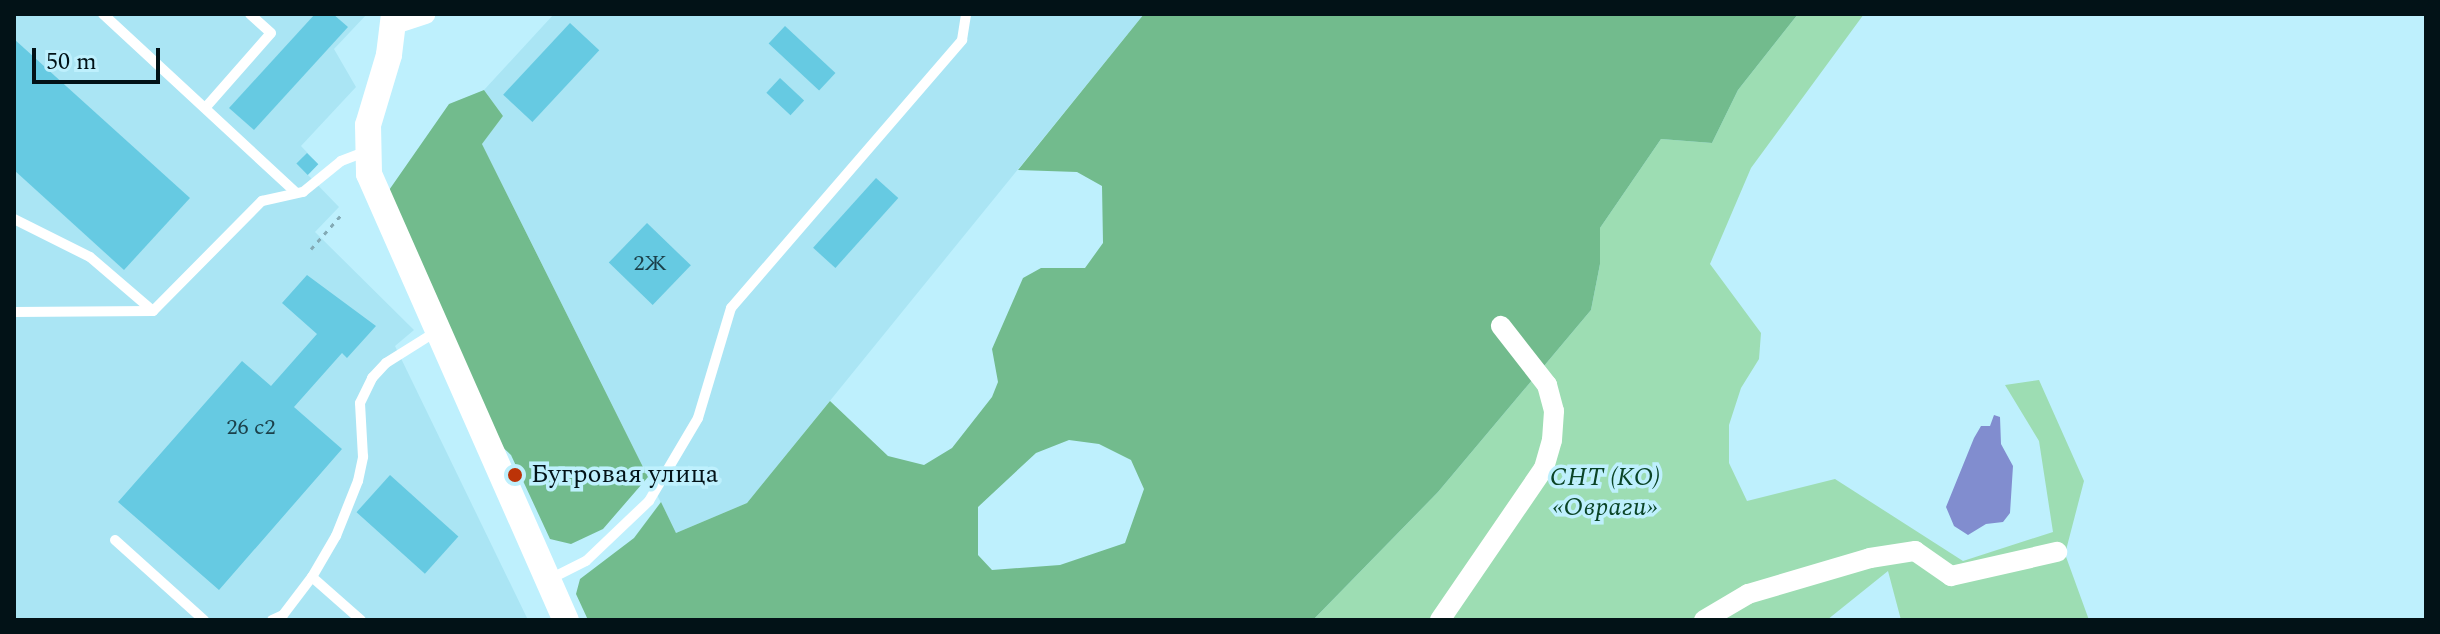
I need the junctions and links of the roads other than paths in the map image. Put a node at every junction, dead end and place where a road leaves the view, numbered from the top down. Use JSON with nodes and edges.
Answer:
{"nodes":[{"id":1,"x":103,"y":14,"type":"edge"},
{"id":2,"x":250,"y":14,"type":"edge"},
{"id":3,"x":425,"y":14,"type":"edge"},
{"id":4,"x":966,"y":14,"type":"edge"},
{"id":5,"x":394,"y":19,"type":"edge"},
{"id":6,"x":206,"y":107,"type":"junction"},
{"id":7,"x":367,"y":151,"type":"junction"},
{"id":8,"x":296,"y":193,"type":"junction"},
{"id":9,"x":14,"y":219,"type":"edge"},
{"id":10,"x":153,"y":311,"type":"junction"},
{"id":11,"x":14,"y":312,"type":"edge"},
{"id":12,"x":1501,"y":326,"type":"dead end"},
{"id":13,"x":437,"y":331,"type":"junction"},
{"id":14,"x":115,"y":540,"type":"dead end"},
{"id":15,"x":2057,"y":552,"type":"dead end"},
{"id":16,"x":312,"y":577,"type":"junction"},
{"id":17,"x":548,"y":580,"type":"junction"},
{"id":18,"x":204,"y":620,"type":"edge"},
{"id":19,"x":272,"y":620,"type":"edge"},
{"id":20,"x":361,"y":620,"type":"edge"},
{"id":21,"x":566,"y":620,"type":"edge"},
{"id":22,"x":1440,"y":620,"type":"edge"},
{"id":23,"x":1704,"y":620,"type":"edge"}],
"edges":[{"from":1,"to":6,"type":"lane"},
{"from":2,"to":6,"type":"lane"},
{"from":3,"to":5,"type":"street"},
{"from":4,"to":17,"type":"lane"},
{"from":5,"to":7,"type":"street"},
{"from":6,"to":8,"type":"lane"},
{"from":7,"to":8,"type":"lane"},
{"from":7,"to":13,"type":"street"},
{"from":8,"to":10,"type":"lane"},
{"from":9,"to":10,"type":"lane"},
{"from":10,"to":11,"type":"lane"},
{"from":12,"to":22,"type":"street"},
{"from":13,"to":16,"type":"lane"},
{"from":13,"to":17,"type":"street"},
{"from":14,"to":18,"type":"lane"},
{"from":15,"to":23,"type":"street"},
{"from":16,"to":19,"type":"lane"},
{"from":16,"to":20,"type":"lane"},
{"from":17,"to":21,"type":"street"}]}
